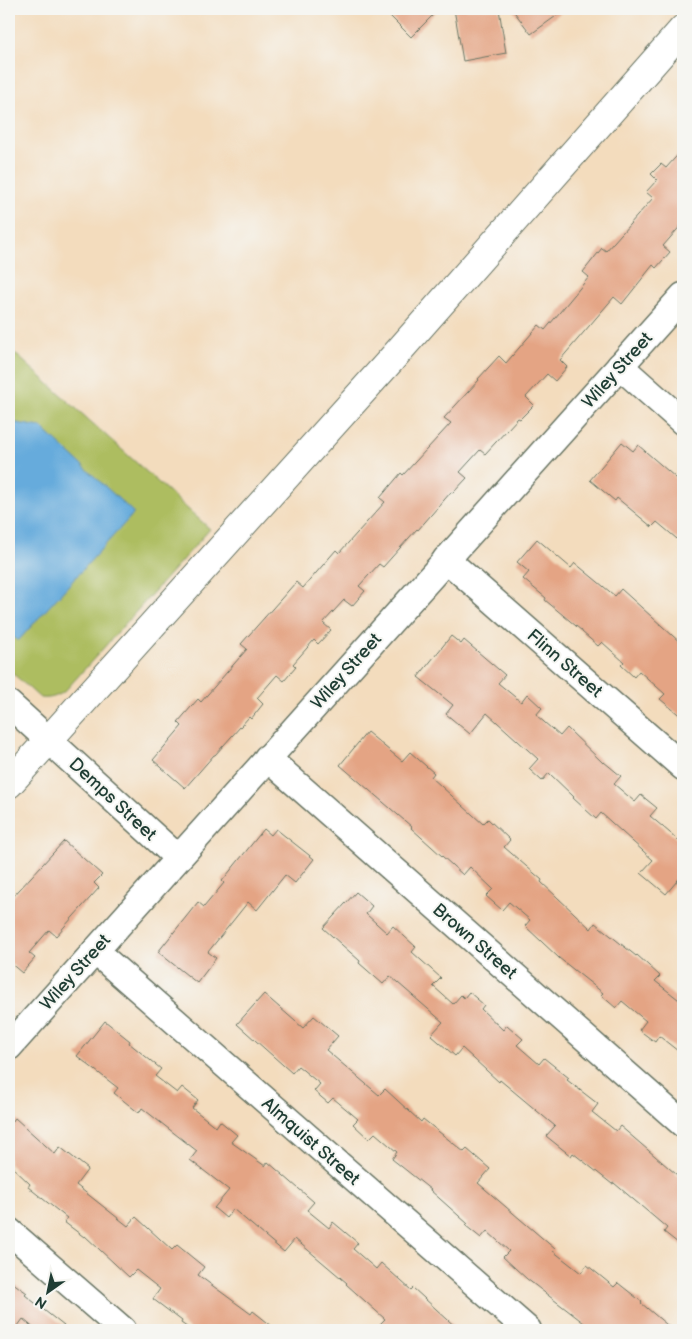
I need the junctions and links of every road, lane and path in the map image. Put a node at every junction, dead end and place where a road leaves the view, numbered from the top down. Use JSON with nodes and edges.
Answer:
{"nodes":[{"id":1,"x":683,"y":29,"type":"edge"},
{"id":2,"x":683,"y":296,"type":"edge"},
{"id":3,"x":620,"y":366,"type":"junction"},
{"id":4,"x":683,"y":422,"type":"edge"},
{"id":5,"x":446,"y":559,"type":"junction"},
{"id":6,"x":9,"y":704,"type":"edge"},
{"id":7,"x":49,"y":740,"type":"junction"},
{"id":8,"x":267,"y":758,"type":"junction"},
{"id":9,"x":683,"y":767,"type":"edge"},
{"id":10,"x":9,"y":784,"type":"edge"},
{"id":11,"x":178,"y":858,"type":"junction"},
{"id":12,"x":95,"y":951,"type":"junction"},
{"id":13,"x":9,"y":1047,"type":"edge"},
{"id":14,"x":683,"y":1124,"type":"edge"},
{"id":15,"x":9,"y":1231,"type":"edge"},
{"id":16,"x":123,"y":1330,"type":"edge"},
{"id":17,"x":528,"y":1330,"type":"edge"}],
"edges":[{"from":1,"to":7,"type":"main road"},
{"from":2,"to":3,"type":"street","name":"Wiley Street"},
{"from":3,"to":4,"type":"street"},
{"from":3,"to":5,"type":"street","name":"Wiley Street"},
{"from":5,"to":8,"type":"street","name":"Wiley Street"},
{"from":5,"to":9,"type":"street","name":"Flinn Street"},
{"from":6,"to":7,"type":"street","name":"Demps Street"},
{"from":7,"to":10,"type":"main road"},
{"from":7,"to":11,"type":"street","name":"Demps Street"},
{"from":8,"to":11,"type":"street","name":"Wiley Street"},
{"from":8,"to":14,"type":"street","name":"Brown Street"},
{"from":11,"to":12,"type":"street","name":"Wiley Street"},
{"from":12,"to":13,"type":"street","name":"Wiley Street"},
{"from":12,"to":17,"type":"street","name":"Almquist Street"},
{"from":15,"to":16,"type":"street"}]}
